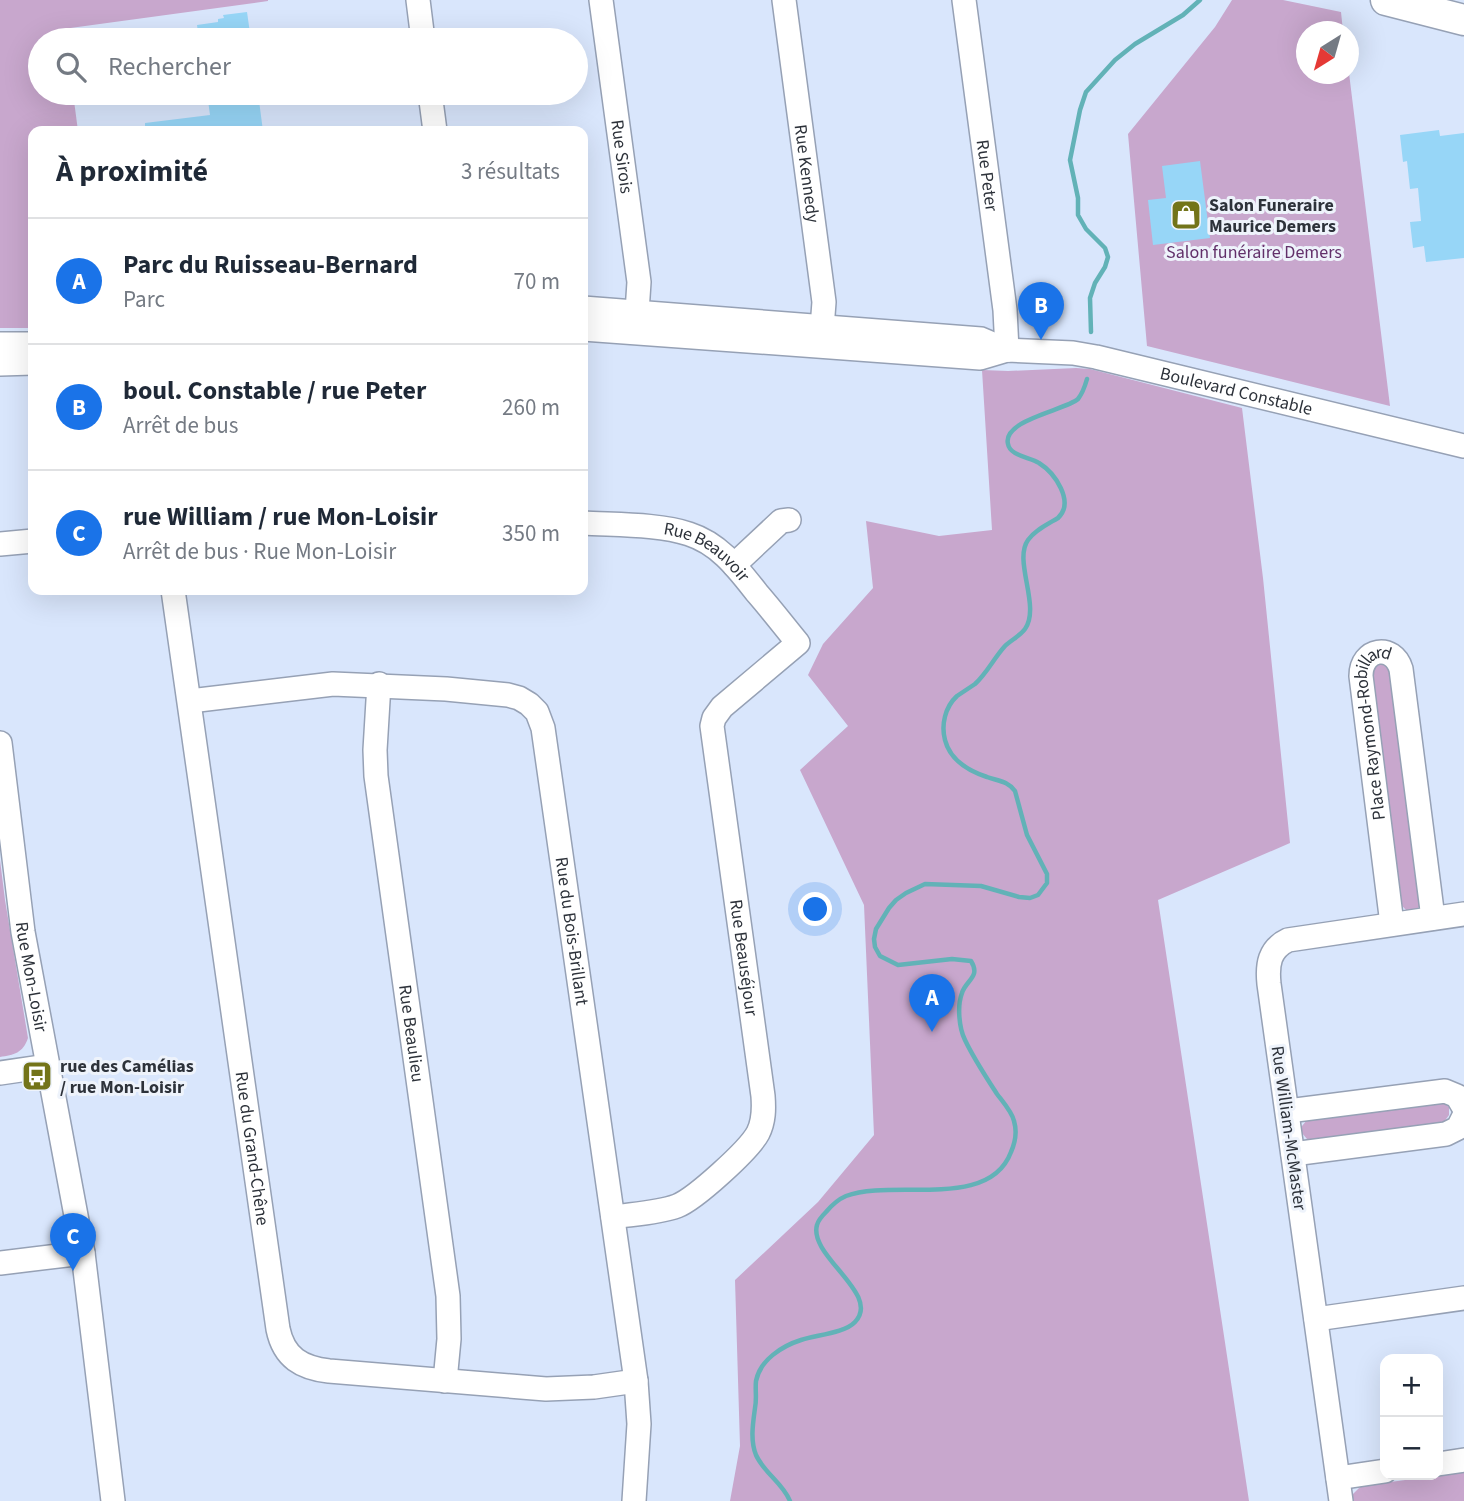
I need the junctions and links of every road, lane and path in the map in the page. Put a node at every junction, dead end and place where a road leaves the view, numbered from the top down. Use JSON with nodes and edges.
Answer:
{"nodes":[{"id":1,"x":418,"y":0,"type":"edge"},
{"id":2,"x":601,"y":0,"type":"edge"},
{"id":3,"x":784,"y":0,"type":"edge"},
{"id":4,"x":964,"y":0,"type":"edge"},
{"id":5,"x":1386,"y":0,"type":"edge"},
{"id":6,"x":1464,"y":20,"type":"edge"},
{"id":7,"x":422,"y":28,"type":"edge"},
{"id":8,"x":432,"y":105,"type":"edge"},
{"id":9,"x":434,"y":126,"type":"edge"},
{"id":10,"x":588,"y":308,"type":"edge"},
{"id":11,"x":637,"y":312,"type":"junction"},
{"id":12,"x":588,"y":329,"type":"edge"},
{"id":13,"x":821,"y":337,"type":"junction"},
{"id":14,"x":0,"y":344,"type":"edge"},
{"id":15,"x":28,"y":344,"type":"edge"},
{"id":16,"x":1007,"y":350,"type":"junction"},
{"id":17,"x":28,"y":363,"type":"edge"},
{"id":18,"x":0,"y":364,"type":"edge"},
{"id":19,"x":1464,"y":446,"type":"edge"},
{"id":20,"x":789,"y":520,"type":"dead end"},
{"id":21,"x":588,"y":523,"type":"edge"},
{"id":22,"x":28,"y":541,"type":"edge"},
{"id":23,"x":0,"y":544,"type":"edge"},
{"id":24,"x":734,"y":565,"type":"junction"},
{"id":25,"x":174,"y":595,"type":"edge"},
{"id":26,"x":798,"y":643,"type":"joint"},
{"id":27,"x":379,"y":684,"type":"junction"},
{"id":28,"x":190,"y":701,"type":"junction"},
{"id":29,"x":0,"y":743,"type":"edge"},
{"id":30,"x":1464,"y":914,"type":"edge"},
{"id":31,"x":1433,"y":918,"type":"junction"},
{"id":32,"x":1392,"y":924,"type":"junction"},
{"id":33,"x":48,"y":1066,"type":"junction"},
{"id":34,"x":0,"y":1073,"type":"edge"},
{"id":35,"x":1464,"y":1108,"type":"edge"},
{"id":36,"x":1288,"y":1111,"type":"junction"},
{"id":37,"x":1464,"y":1116,"type":"edge"},
{"id":38,"x":1293,"y":1154,"type":"junction"},
{"id":39,"x":613,"y":1217,"type":"junction"},
{"id":40,"x":83,"y":1253,"type":"junction"},
{"id":41,"x":0,"y":1263,"type":"edge"},
{"id":42,"x":1464,"y":1298,"type":"edge"},
{"id":43,"x":1316,"y":1319,"type":"junction"},
{"id":44,"x":445,"y":1381,"type":"junction"},
{"id":45,"x":636,"y":1381,"type":"junction"},
{"id":46,"x":1464,"y":1461,"type":"edge"},
{"id":47,"x":1443,"y":1463,"type":"edge"},
{"id":48,"x":1380,"y":1472,"type":"edge"},
{"id":49,"x":1338,"y":1478,"type":"junction"},
{"id":50,"x":113,"y":1501,"type":"edge"},
{"id":51,"x":634,"y":1501,"type":"edge"},
{"id":52,"x":1341,"y":1501,"type":"edge"}],
"edges":[{"from":1,"to":7,"type":"street"},
{"from":2,"to":11,"type":"street","name":"Rue Sirois"},
{"from":3,"to":13,"type":"street","name":"Rue Kennedy"},
{"from":4,"to":16,"type":"street","name":"Rue Peter"},
{"from":5,"to":6,"type":"main road"},
{"from":8,"to":9,"type":"street"},
{"from":10,"to":11,"type":"street","name":"Boulevard Constable"},
{"from":11,"to":13,"type":"street","name":"Boulevard Constable"},
{"from":12,"to":13,"type":"street","name":"Boulevard Constable"},
{"from":13,"to":16,"type":"street","name":"Boulevard Constable"},
{"from":14,"to":15,"type":"street"},
{"from":16,"to":19,"type":"street","name":"Boulevard Constable"},
{"from":17,"to":18,"type":"street"},
{"from":20,"to":24,"type":"street"},
{"from":21,"to":24,"type":"street","name":"Rue Beauvoir"},
{"from":22,"to":23,"type":"street"},
{"from":24,"to":26,"type":"street","name":"Rue Beauvoir"},
{"from":25,"to":28,"type":"street","name":"Rue du Grand-Chêne"},
{"from":26,"to":39,"type":"street","name":"Rue Beauséjour"},
{"from":27,"to":28,"type":"street","name":"Rue du Bois-Brillant"},
{"from":27,"to":39,"type":"street","name":"Rue du Bois-Brillant"},
{"from":27,"to":44,"type":"street","name":"Rue Beaulieu"},
{"from":28,"to":44,"type":"street","name":"Rue du Grand-Chêne"},
{"from":29,"to":33,"type":"street","name":"Rue Mon-Loisir"},
{"from":30,"to":31,"type":"street","name":"Rue William-McMaster"},
{"from":31,"to":32,"type":"street","name":"Rue William-McMaster"},
{"from":31,"to":32,"type":"street","name":"Place Raymond-Robillard"},
{"from":32,"to":36,"type":"street","name":"Rue William-McMaster"},
{"from":33,"to":34,"type":"street"},
{"from":33,"to":40,"type":"street","name":"Rue Mon-Loisir"},
{"from":35,"to":36,"type":"street"},
{"from":36,"to":38,"type":"street","name":"Rue William-McMaster"},
{"from":37,"to":38,"type":"street"},
{"from":38,"to":43,"type":"street","name":"Rue William-McMaster"},
{"from":39,"to":45,"type":"street","name":"Rue du Bois-Brillant"},
{"from":40,"to":41,"type":"street"},
{"from":40,"to":50,"type":"street","name":"Rue Mon-Loisir"},
{"from":42,"to":43,"type":"street"},
{"from":43,"to":49,"type":"street","name":"Rue William-McMaster"},
{"from":44,"to":45,"type":"street","name":"Rue du Grand-Chêne"},
{"from":45,"to":51,"type":"street","name":"Rue du Bois-Brillant"},
{"from":46,"to":47,"type":"street"},
{"from":48,"to":49,"type":"street"},
{"from":49,"to":52,"type":"street","name":"Rue William-McMaster"}]}
